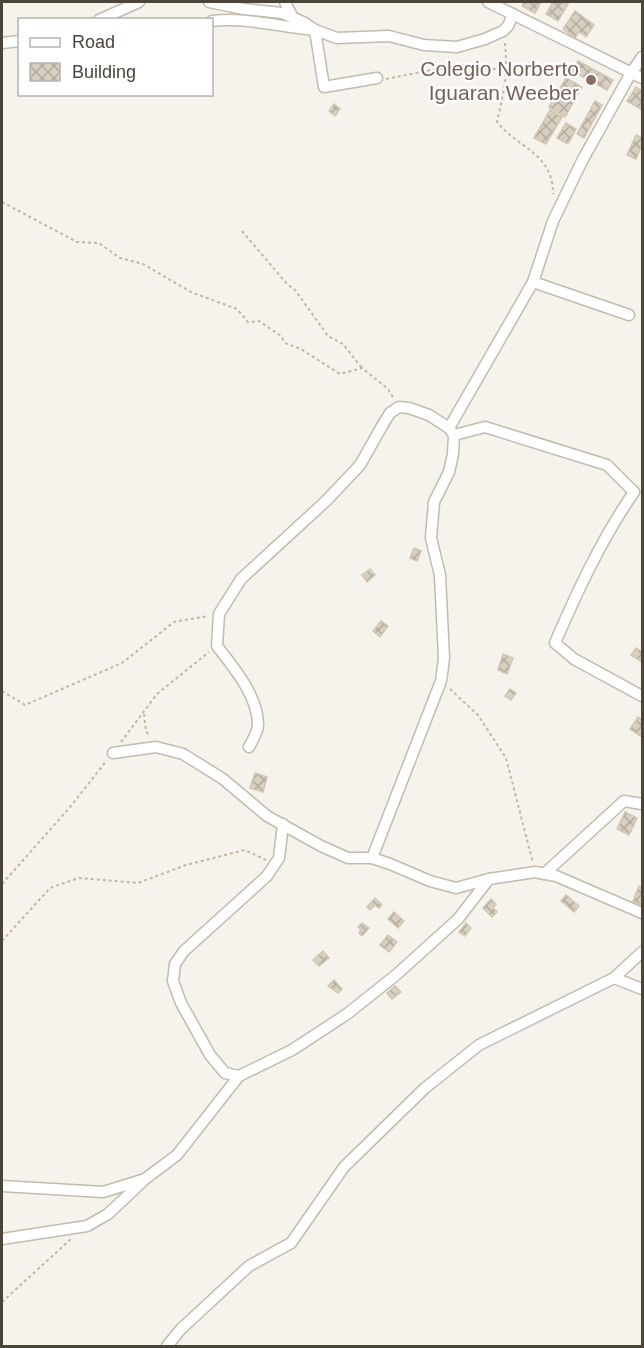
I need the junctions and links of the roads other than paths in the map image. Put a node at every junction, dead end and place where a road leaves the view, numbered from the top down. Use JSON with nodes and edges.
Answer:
{"nodes":[{"id":1,"x":139,"y":2,"type":"edge"},
{"id":2,"x":209,"y":2,"type":"edge"},
{"id":3,"x":285,"y":2,"type":"edge"},
{"id":4,"x":491,"y":2,"type":"edge"},
{"id":5,"x":513,"y":14,"type":"junction"},
{"id":6,"x":103,"y":18,"type":"edge"},
{"id":7,"x":293,"y":18,"type":"junction"},
{"id":8,"x":213,"y":21,"type":"edge"},
{"id":9,"x":315,"y":30,"type":"junction"},
{"id":10,"x":18,"y":41,"type":"edge"},
{"id":11,"x":2,"y":43,"type":"edge"},
{"id":12,"x":642,"y":57,"type":"edge"},
{"id":13,"x":631,"y":73,"type":"junction"},
{"id":14,"x":377,"y":78,"type":"road end"},
{"id":15,"x":642,"y":78,"type":"edge"},
{"id":16,"x":533,"y":282,"type":"junction"},
{"id":17,"x":629,"y":315,"type":"dead end"},
{"id":18,"x":452,"y":431,"type":"junction"},
{"id":19,"x":638,"y":490,"type":"edge"},
{"id":20,"x":642,"y":696,"type":"edge"},
{"id":21,"x":249,"y":747,"type":"dead end"},
{"id":22,"x":113,"y":753,"type":"dead end"},
{"id":23,"x":642,"y":804,"type":"edge"},
{"id":24,"x":283,"y":824,"type":"junction"},
{"id":25,"x":372,"y":858,"type":"junction"},
{"id":26,"x":540,"y":873,"type":"junction"},
{"id":27,"x":489,"y":879,"type":"junction"},
{"id":28,"x":642,"y":913,"type":"edge"},
{"id":29,"x":642,"y":952,"type":"edge"},
{"id":30,"x":614,"y":978,"type":"junction"},
{"id":31,"x":642,"y":989,"type":"edge"},
{"id":32,"x":239,"y":1076,"type":"junction"},
{"id":33,"x":145,"y":1179,"type":"junction"},
{"id":34,"x":2,"y":1186,"type":"edge"},
{"id":35,"x":2,"y":1239,"type":"edge"},
{"id":36,"x":167,"y":1347,"type":"edge"}],
"edges":[{"from":1,"to":6,"type":"street"},
{"from":2,"to":7,"type":"street"},
{"from":3,"to":7,"type":"street"},
{"from":4,"to":5,"type":"street"},
{"from":5,"to":9,"type":"street"},
{"from":5,"to":13,"type":"street"},
{"from":7,"to":9,"type":"street"},
{"from":8,"to":9,"type":"street"},
{"from":9,"to":14,"type":"street"},
{"from":10,"to":11,"type":"street"},
{"from":12,"to":13,"type":"street"},
{"from":13,"to":15,"type":"street"},
{"from":13,"to":16,"type":"street"},
{"from":16,"to":17,"type":"street"},
{"from":16,"to":18,"type":"street"},
{"from":18,"to":19,"type":"street"},
{"from":18,"to":21,"type":"street"},
{"from":18,"to":25,"type":"street"},
{"from":19,"to":20,"type":"street"},
{"from":22,"to":24,"type":"street"},
{"from":23,"to":26,"type":"street"},
{"from":24,"to":25,"type":"street"},
{"from":24,"to":32,"type":"street"},
{"from":25,"to":27,"type":"street"},
{"from":26,"to":27,"type":"street"},
{"from":26,"to":28,"type":"street"},
{"from":27,"to":32,"type":"street"},
{"from":29,"to":30,"type":"street"},
{"from":30,"to":31,"type":"street"},
{"from":30,"to":36,"type":"street"},
{"from":32,"to":33,"type":"street"},
{"from":33,"to":34,"type":"street"},
{"from":33,"to":35,"type":"street"}]}
